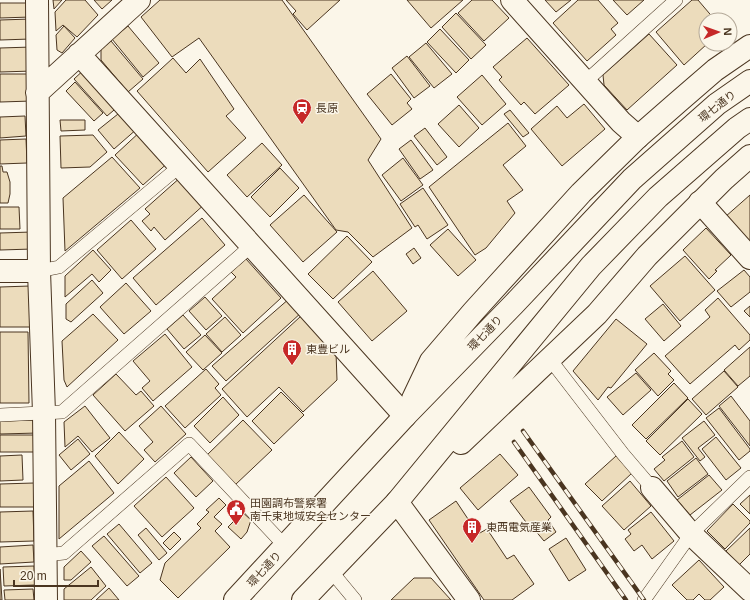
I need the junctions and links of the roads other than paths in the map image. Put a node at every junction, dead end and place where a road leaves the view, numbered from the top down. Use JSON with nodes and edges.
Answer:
{"nodes":[{"id":1,"x":37,"y":0,"type":"edge"},
{"id":2,"x":139,"y":0,"type":"edge"},
{"id":3,"x":512,"y":0,"type":"edge"},
{"id":4,"x":676,"y":0,"type":"edge"},
{"id":5,"x":750,"y":46,"type":"edge"},
{"id":6,"x":80,"y":54,"type":"junction"},
{"id":7,"x":750,"y":81,"type":"edge"},
{"id":8,"x":585,"y":82,"type":"junction"},
{"id":9,"x":37,"y":93,"type":"junction"},
{"id":10,"x":743,"y":124,"type":"edge"},
{"id":11,"x":638,"y":137,"type":"junction"},
{"id":12,"x":750,"y":156,"type":"edge"},
{"id":13,"x":180,"y":166,"type":"junction"},
{"id":14,"x":700,"y":202,"type":"junction"},
{"id":15,"x":251,"y":246,"type":"junction"},
{"id":16,"x":750,"y":258,"type":"edge"},
{"id":17,"x":0,"y":271,"type":"edge"},
{"id":18,"x":39,"y":271,"type":"junction"},
{"id":19,"x":549,"y":358,"type":"junction"},
{"id":20,"x":44,"y":413,"type":"junction"},
{"id":21,"x":0,"y":415,"type":"edge"},
{"id":22,"x":405,"y":416,"type":"junction"},
{"id":23,"x":750,"y":477,"type":"edge"},
{"id":24,"x":652,"y":488,"type":"joint"},
{"id":25,"x":397,"y":502,"type":"junction"},
{"id":26,"x":691,"y":534,"type":"junction"},
{"id":27,"x":285,"y":546,"type":"junction"},
{"id":28,"x":45,"y":554,"type":"junction"},
{"id":29,"x":331,"y":570,"type":"junction"},
{"id":30,"x":750,"y":590,"type":"edge"},
{"id":31,"x":46,"y":600,"type":"edge"},
{"id":32,"x":235,"y":600,"type":"edge"},
{"id":33,"x":303,"y":600,"type":"edge"},
{"id":34,"x":355,"y":600,"type":"edge"},
{"id":35,"x":469,"y":600,"type":"edge"},
{"id":36,"x":644,"y":600,"type":"edge"}],
"edges":[{"from":1,"to":9,"type":"main road"},
{"from":2,"to":6,"type":"main road"},
{"from":3,"to":8,"type":"main road"},
{"from":4,"to":8,"type":"lane"},
{"from":5,"to":11,"type":"main road"},
{"from":6,"to":9,"type":"main road"},
{"from":6,"to":13,"type":"main road"},
{"from":7,"to":22,"type":"main road","name":"環七通り"},
{"from":8,"to":11,"type":"main road"},
{"from":9,"to":18,"type":"main road"},
{"from":10,"to":25,"type":"main road"},
{"from":11,"to":22,"type":"main road"},
{"from":12,"to":14,"type":"main road"},
{"from":13,"to":15,"type":"main road"},
{"from":13,"to":18,"type":"lane"},
{"from":14,"to":16,"type":"main road"},
{"from":14,"to":19,"type":"main road"},
{"from":15,"to":20,"type":"lane"},
{"from":15,"to":22,"type":"main road"},
{"from":17,"to":18,"type":"main road"},
{"from":18,"to":20,"type":"main road"},
{"from":19,"to":24,"type":"lane"},
{"from":19,"to":25,"type":"main road"},
{"from":20,"to":21,"type":"lane"},
{"from":20,"to":28,"type":"main road"},
{"from":22,"to":27,"type":"main road","name":"環七通り"},
{"from":23,"to":26,"type":"lane"},
{"from":24,"to":26,"type":"main road"},
{"from":25,"to":29,"type":"main road"},
{"from":25,"to":35,"type":"main road"},
{"from":26,"to":30,"type":"main road"},
{"from":26,"to":36,"type":"lane"},
{"from":27,"to":28,"type":"lane"},
{"from":27,"to":32,"type":"main road","name":"環七通り"},
{"from":28,"to":31,"type":"main road"},
{"from":29,"to":33,"type":"main road"},
{"from":29,"to":34,"type":"lane"}]}
